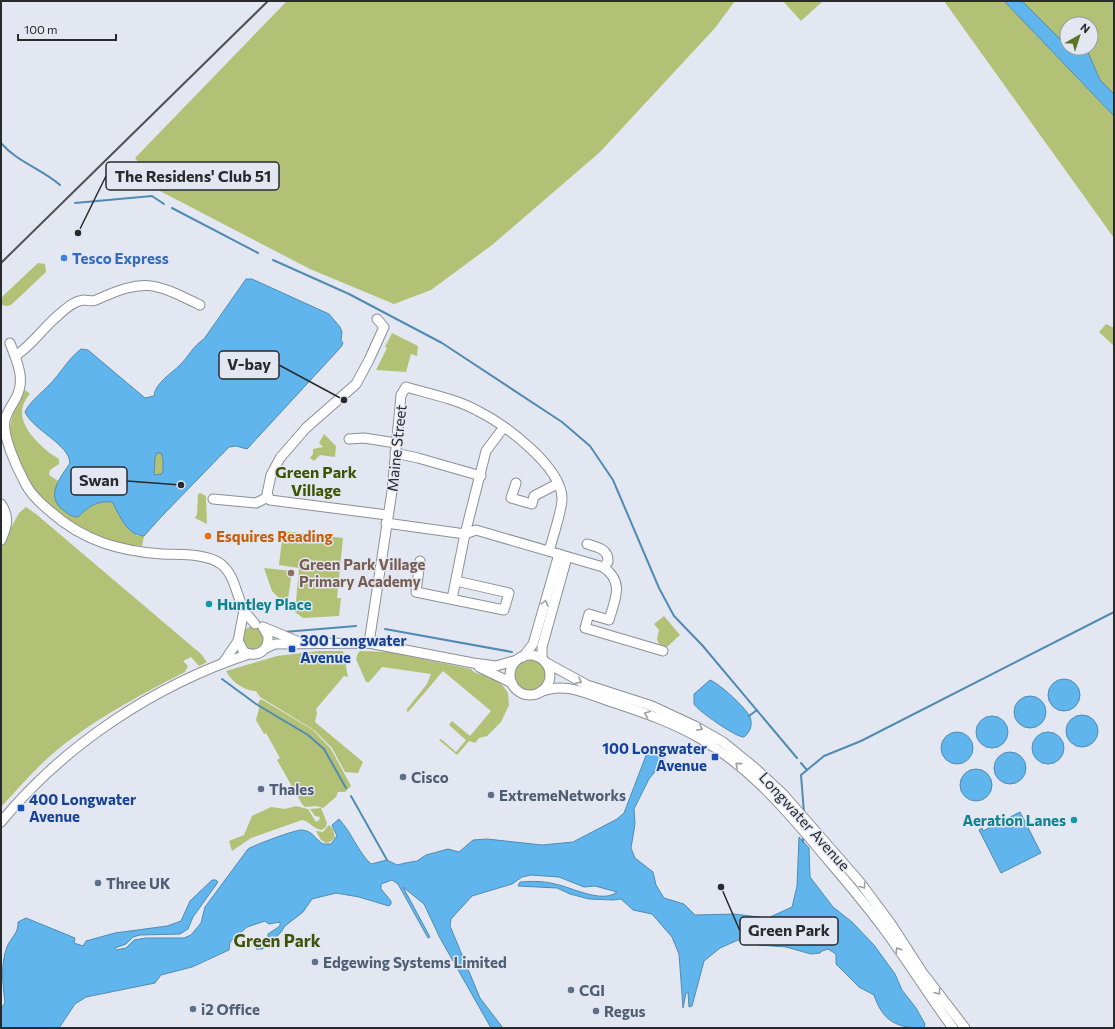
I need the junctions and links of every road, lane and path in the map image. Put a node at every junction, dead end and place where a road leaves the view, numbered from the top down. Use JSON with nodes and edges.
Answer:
{"nodes":[{"id":1,"x":200,"y":305,"type":"dead end"},
{"id":2,"x":377,"y":319,"type":"dead end"},
{"id":3,"x":10,"y":343,"type":"dead end"},
{"id":4,"x":15,"y":356,"type":"junction"},
{"id":5,"x":504,"y":427,"type":"junction"},
{"id":6,"x":349,"y":439,"type":"dead end"},
{"id":7,"x":396,"y":443,"type":"junction"},
{"id":8,"x":395,"y":453,"type":"junction"},
{"id":9,"x":481,"y":476,"type":"junction"},
{"id":10,"x":516,"y":483,"type":"dead end"},
{"id":11,"x":557,"y":484,"type":"junction"},
{"id":12,"x":268,"y":497,"type":"junction"},
{"id":13,"x":213,"y":499,"type":"dead end"},
{"id":14,"x":2,"y":506,"type":"edge"},
{"id":15,"x":387,"y":519,"type":"junction"},
{"id":16,"x":465,"y":534,"type":"junction"},
{"id":17,"x":1,"y":540,"type":"edge"},
{"id":18,"x":587,"y":544,"type":"dead end"},
{"id":19,"x":549,"y":551,"type":"junction"},
{"id":20,"x":563,"y":555,"type":"junction"},
{"id":21,"x":420,"y":561,"type":"dead end"},
{"id":22,"x":603,"y":567,"type":"junction"},
{"id":23,"x":456,"y":581,"type":"junction"},
{"id":24,"x":452,"y":599,"type":"junction"},
{"id":25,"x":244,"y":610,"type":"junction"},
{"id":26,"x":259,"y":626,"type":"junction"},
{"id":27,"x":239,"y":637,"type":"junction"},
{"id":28,"x":302,"y":643,"type":"junction"},
{"id":29,"x":369,"y":643,"type":"junction"},
{"id":30,"x":266,"y":648,"type":"junction"},
{"id":31,"x":663,"y":651,"type":"dead end"},
{"id":32,"x":249,"y":654,"type":"junction"},
{"id":33,"x":520,"y":658,"type":"junction"},
{"id":34,"x":543,"y":661,"type":"junction"},
{"id":35,"x":223,"y":663,"type":"junction"},
{"id":36,"x":473,"y":664,"type":"junction"},
{"id":37,"x":512,"y":683,"type":"junction"},
{"id":38,"x":540,"y":692,"type":"junction"},
{"id":39,"x":1,"y":822,"type":"edge"},
{"id":40,"x":953,"y":1028,"type":"edge"},
{"id":41,"x":965,"y":1028,"type":"edge"}],
"edges":[{"from":1,"to":4,"type":"street"},
{"from":2,"to":12,"type":"street"},
{"from":3,"to":4,"type":"street"},
{"from":4,"to":25,"type":"street"},
{"from":5,"to":7,"type":"street","name":"Maine Street"},
{"from":5,"to":9,"type":"street"},
{"from":5,"to":11,"type":"street","name":"Maine Street"},
{"from":6,"to":7,"type":"street"},
{"from":7,"to":8,"type":"street","name":"Maine Street"},
{"from":8,"to":9,"type":"street"},
{"from":8,"to":15,"type":"street","name":"Maine Street"},
{"from":9,"to":16,"type":"street"},
{"from":10,"to":11,"type":"street"},
{"from":11,"to":19,"type":"street","name":"Maine Street"},
{"from":12,"to":13,"type":"street"},
{"from":12,"to":15,"type":"street"},
{"from":14,"to":17,"type":"street"},
{"from":15,"to":16,"type":"street"},
{"from":15,"to":29,"type":"street","name":"Maine Street"},
{"from":16,"to":19,"type":"street"},
{"from":16,"to":23,"type":"street"},
{"from":18,"to":22,"type":"street"},
{"from":19,"to":20,"type":"street"},
{"from":20,"to":22,"type":"street"},
{"from":33,"to":20,"type":"street","one_way":true},
{"from":20,"to":34,"type":"street"},
{"from":21,"to":24,"type":"street"},
{"from":22,"to":31,"type":"street"},
{"from":23,"to":24,"type":"street"},
{"from":23,"to":24,"type":"street"},
{"from":25,"to":26,"type":"street"},
{"from":25,"to":27,"type":"street"},
{"from":26,"to":27,"type":"street"},
{"from":26,"to":28,"type":"street"},
{"from":26,"to":30,"type":"street"},
{"from":27,"to":32,"type":"street"},
{"from":27,"to":35,"type":"street"},
{"from":28,"to":29,"type":"street"},
{"from":28,"to":30,"type":"street"},
{"from":29,"to":36,"type":"street"},
{"from":30,"to":32,"type":"street"},
{"from":32,"to":35,"type":"street"},
{"from":33,"to":34,"type":"street"},
{"from":33,"to":36,"type":"street"},
{"from":33,"to":37,"type":"street"},
{"from":34,"to":38,"type":"street"},
{"from":34,"to":41,"type":"street","name":"Longwater Avenue","one_way":true},
{"from":35,"to":39,"type":"street"},
{"from":36,"to":37,"type":"street"},
{"from":37,"to":38,"type":"street"},
{"from":40,"to":38,"type":"street","name":"Longwater Avenue","one_way":true}]}
